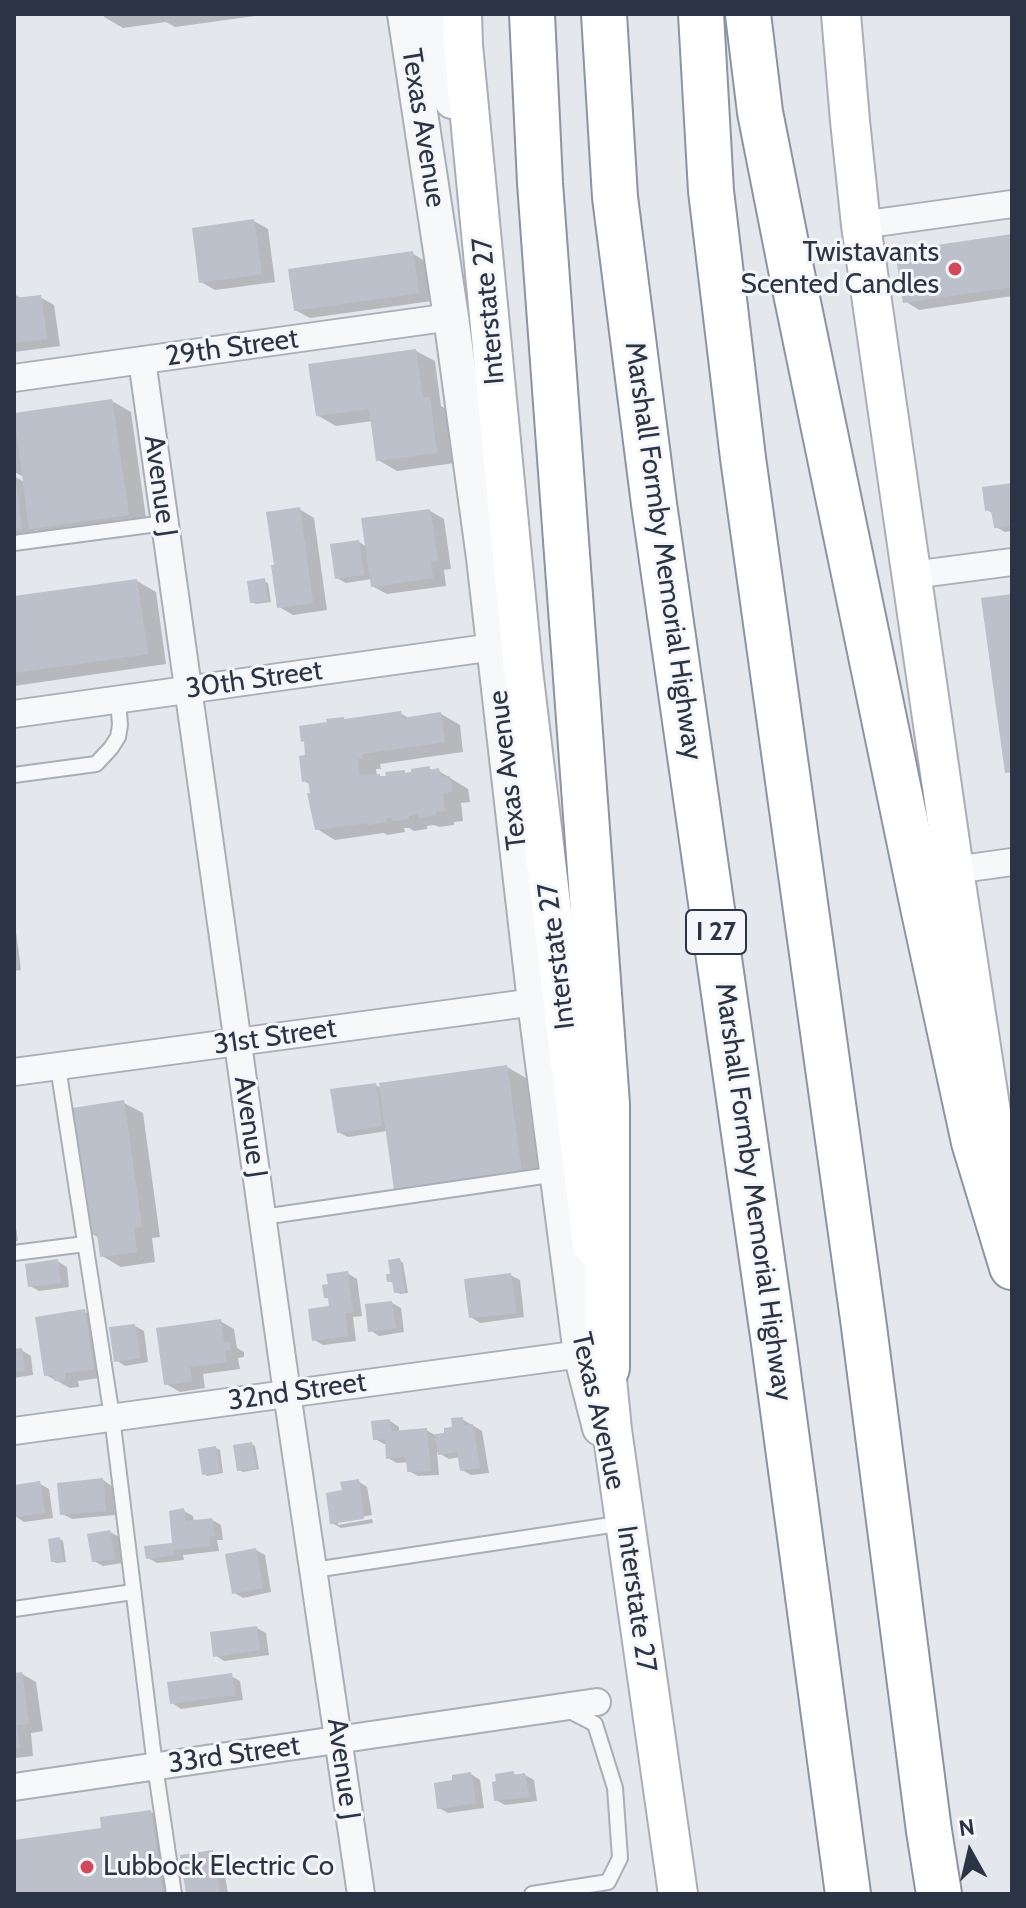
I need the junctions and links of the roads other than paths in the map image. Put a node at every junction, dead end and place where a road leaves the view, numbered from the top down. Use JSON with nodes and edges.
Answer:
{"nodes":[{"id":1,"x":405,"y":14,"type":"edge"},
{"id":2,"x":439,"y":14,"type":"edge"},
{"id":3,"x":462,"y":14,"type":"edge"},
{"id":4,"x":532,"y":14,"type":"edge"},
{"id":5,"x":604,"y":14,"type":"edge"},
{"id":6,"x":701,"y":14,"type":"edge"},
{"id":7,"x":748,"y":14,"type":"edge"},
{"id":8,"x":841,"y":14,"type":"edge"},
{"id":9,"x":1012,"y":204,"type":"edge"},
{"id":10,"x":861,"y":225,"type":"junction"},
{"id":11,"x":451,"y":317,"type":"junction"},
{"id":12,"x":142,"y":360,"type":"junction"},
{"id":13,"x":14,"y":378,"type":"edge"},
{"id":14,"x":165,"y":523,"type":"junction"},
{"id":15,"x":14,"y":543,"type":"edge"},
{"id":16,"x":1012,"y":562,"type":"edge"},
{"id":17,"x":912,"y":575,"type":"junction"},
{"id":18,"x":508,"y":653,"type":"junction"},
{"id":19,"x":189,"y":688,"type":"junction"},
{"id":20,"x":118,"y":699,"type":"junction"},
{"id":21,"x":14,"y":714,"type":"edge"},
{"id":22,"x":14,"y":775,"type":"edge"},
{"id":23,"x":1012,"y":862,"type":"edge"},
{"id":24,"x":954,"y":870,"type":"junction"},
{"id":25,"x":535,"y":1002,"type":"junction"},
{"id":26,"x":239,"y":1042,"type":"junction"},
{"id":27,"x":58,"y":1067,"type":"junction"},
{"id":28,"x":14,"y":1072,"type":"edge"},
{"id":29,"x":558,"y":1174,"type":"junction"},
{"id":30,"x":263,"y":1217,"type":"junction"},
{"id":31,"x":85,"y":1244,"type":"junction"},
{"id":32,"x":1012,"y":1252,"type":"edge"},
{"id":33,"x":14,"y":1253,"type":"edge"},
{"id":34,"x":1012,"y":1267,"type":"edge"},
{"id":35,"x":594,"y":1361,"type":"junction"},
{"id":36,"x":287,"y":1393,"type":"junction"},
{"id":37,"x":112,"y":1417,"type":"junction"},
{"id":38,"x":14,"y":1431,"type":"edge"},
{"id":39,"x":625,"y":1523,"type":"junction"},
{"id":40,"x":314,"y":1570,"type":"junction"},
{"id":41,"x":133,"y":1592,"type":"junction"},
{"id":42,"x":14,"y":1609,"type":"edge"},
{"id":43,"x":597,"y":1702,"type":"dead end"},
{"id":44,"x":562,"y":1707,"type":"junction"},
{"id":45,"x":338,"y":1740,"type":"junction"},
{"id":46,"x":155,"y":1766,"type":"junction"},
{"id":47,"x":14,"y":1787,"type":"edge"},
{"id":48,"x":665,"y":1800,"type":"junction"},
{"id":49,"x":174,"y":1894,"type":"edge"},
{"id":50,"x":361,"y":1894,"type":"edge"},
{"id":51,"x":532,"y":1894,"type":"edge"},
{"id":52,"x":659,"y":1894,"type":"edge"},
{"id":53,"x":678,"y":1894,"type":"edge"},
{"id":54,"x":703,"y":1894,"type":"edge"},
{"id":55,"x":848,"y":1894,"type":"edge"},
{"id":56,"x":939,"y":1894,"type":"edge"}],
"edges":[{"from":1,"to":11,"type":"street","name":"Texas Avenue"},
{"from":2,"to":18,"type":"street"},
{"from":3,"to":18,"type":"main road","name":"Interstate 27"},
{"from":4,"to":35,"type":"highway"},
{"from":5,"to":55,"type":"highway","name":"Marshall Formby Memorial Highway","number":"I 27"},
{"from":6,"to":56,"type":"highway"},
{"from":7,"to":34,"type":"highway"},
{"from":8,"to":10,"type":"main road"},
{"from":9,"to":10,"type":"street"},
{"from":10,"to":17,"type":"main road"},
{"from":11,"to":12,"type":"street","name":"29th Street"},
{"from":11,"to":18,"type":"street","name":"Texas Avenue"},
{"from":12,"to":13,"type":"street","name":"29th Street"},
{"from":12,"to":14,"type":"street","name":"Avenue J"},
{"from":14,"to":15,"type":"lane"},
{"from":14,"to":19,"type":"street","name":"Avenue J"},
{"from":16,"to":17,"type":"street"},
{"from":17,"to":24,"type":"main road"},
{"from":18,"to":19,"type":"street","name":"30th Street"},
{"from":18,"to":25,"type":"street","name":"Texas Avenue"},
{"from":18,"to":35,"type":"main road","name":"Interstate 27"},
{"from":19,"to":20,"type":"street","name":"30th Street"},
{"from":19,"to":26,"type":"street","name":"Avenue J"},
{"from":20,"to":21,"type":"street","name":"30th Street"},
{"from":20,"to":22,"type":"lane"},
{"from":23,"to":24,"type":"street"},
{"from":24,"to":32,"type":"main road"},
{"from":25,"to":26,"type":"street","name":"31st Street"},
{"from":25,"to":29,"type":"street","name":"Texas Avenue"},
{"from":26,"to":27,"type":"street","name":"31st Street"},
{"from":26,"to":30,"type":"street","name":"Avenue J"},
{"from":27,"to":28,"type":"street","name":"31st Street"},
{"from":27,"to":31,"type":"lane"},
{"from":29,"to":30,"type":"lane"},
{"from":29,"to":35,"type":"street","name":"Texas Avenue"},
{"from":30,"to":36,"type":"street","name":"Avenue J"},
{"from":31,"to":33,"type":"lane"},
{"from":31,"to":37,"type":"lane"},
{"from":35,"to":36,"type":"street","name":"32nd Street"},
{"from":35,"to":39,"type":"main road","name":"Interstate 27"},
{"from":36,"to":37,"type":"street","name":"32nd Street"},
{"from":36,"to":40,"type":"street","name":"Avenue J"},
{"from":37,"to":38,"type":"street","name":"32nd Street"},
{"from":37,"to":41,"type":"lane"},
{"from":39,"to":40,"type":"lane"},
{"from":39,"to":48,"type":"main road","name":"Interstate 27"},
{"from":40,"to":45,"type":"street","name":"Avenue J"},
{"from":41,"to":42,"type":"lane"},
{"from":41,"to":46,"type":"lane"},
{"from":43,"to":44,"type":"street","name":"33rd Street"},
{"from":44,"to":45,"type":"street","name":"33rd Street"},
{"from":44,"to":51,"type":"lane"},
{"from":45,"to":46,"type":"street","name":"33rd Street"},
{"from":45,"to":50,"type":"street","name":"Avenue J"},
{"from":46,"to":47,"type":"street","name":"33rd Street"},
{"from":46,"to":49,"type":"lane"},
{"from":48,"to":52,"type":"main road"},
{"from":48,"to":53,"type":"main road","name":"Interstate 27"},
{"from":48,"to":54,"type":"main road"}]}
